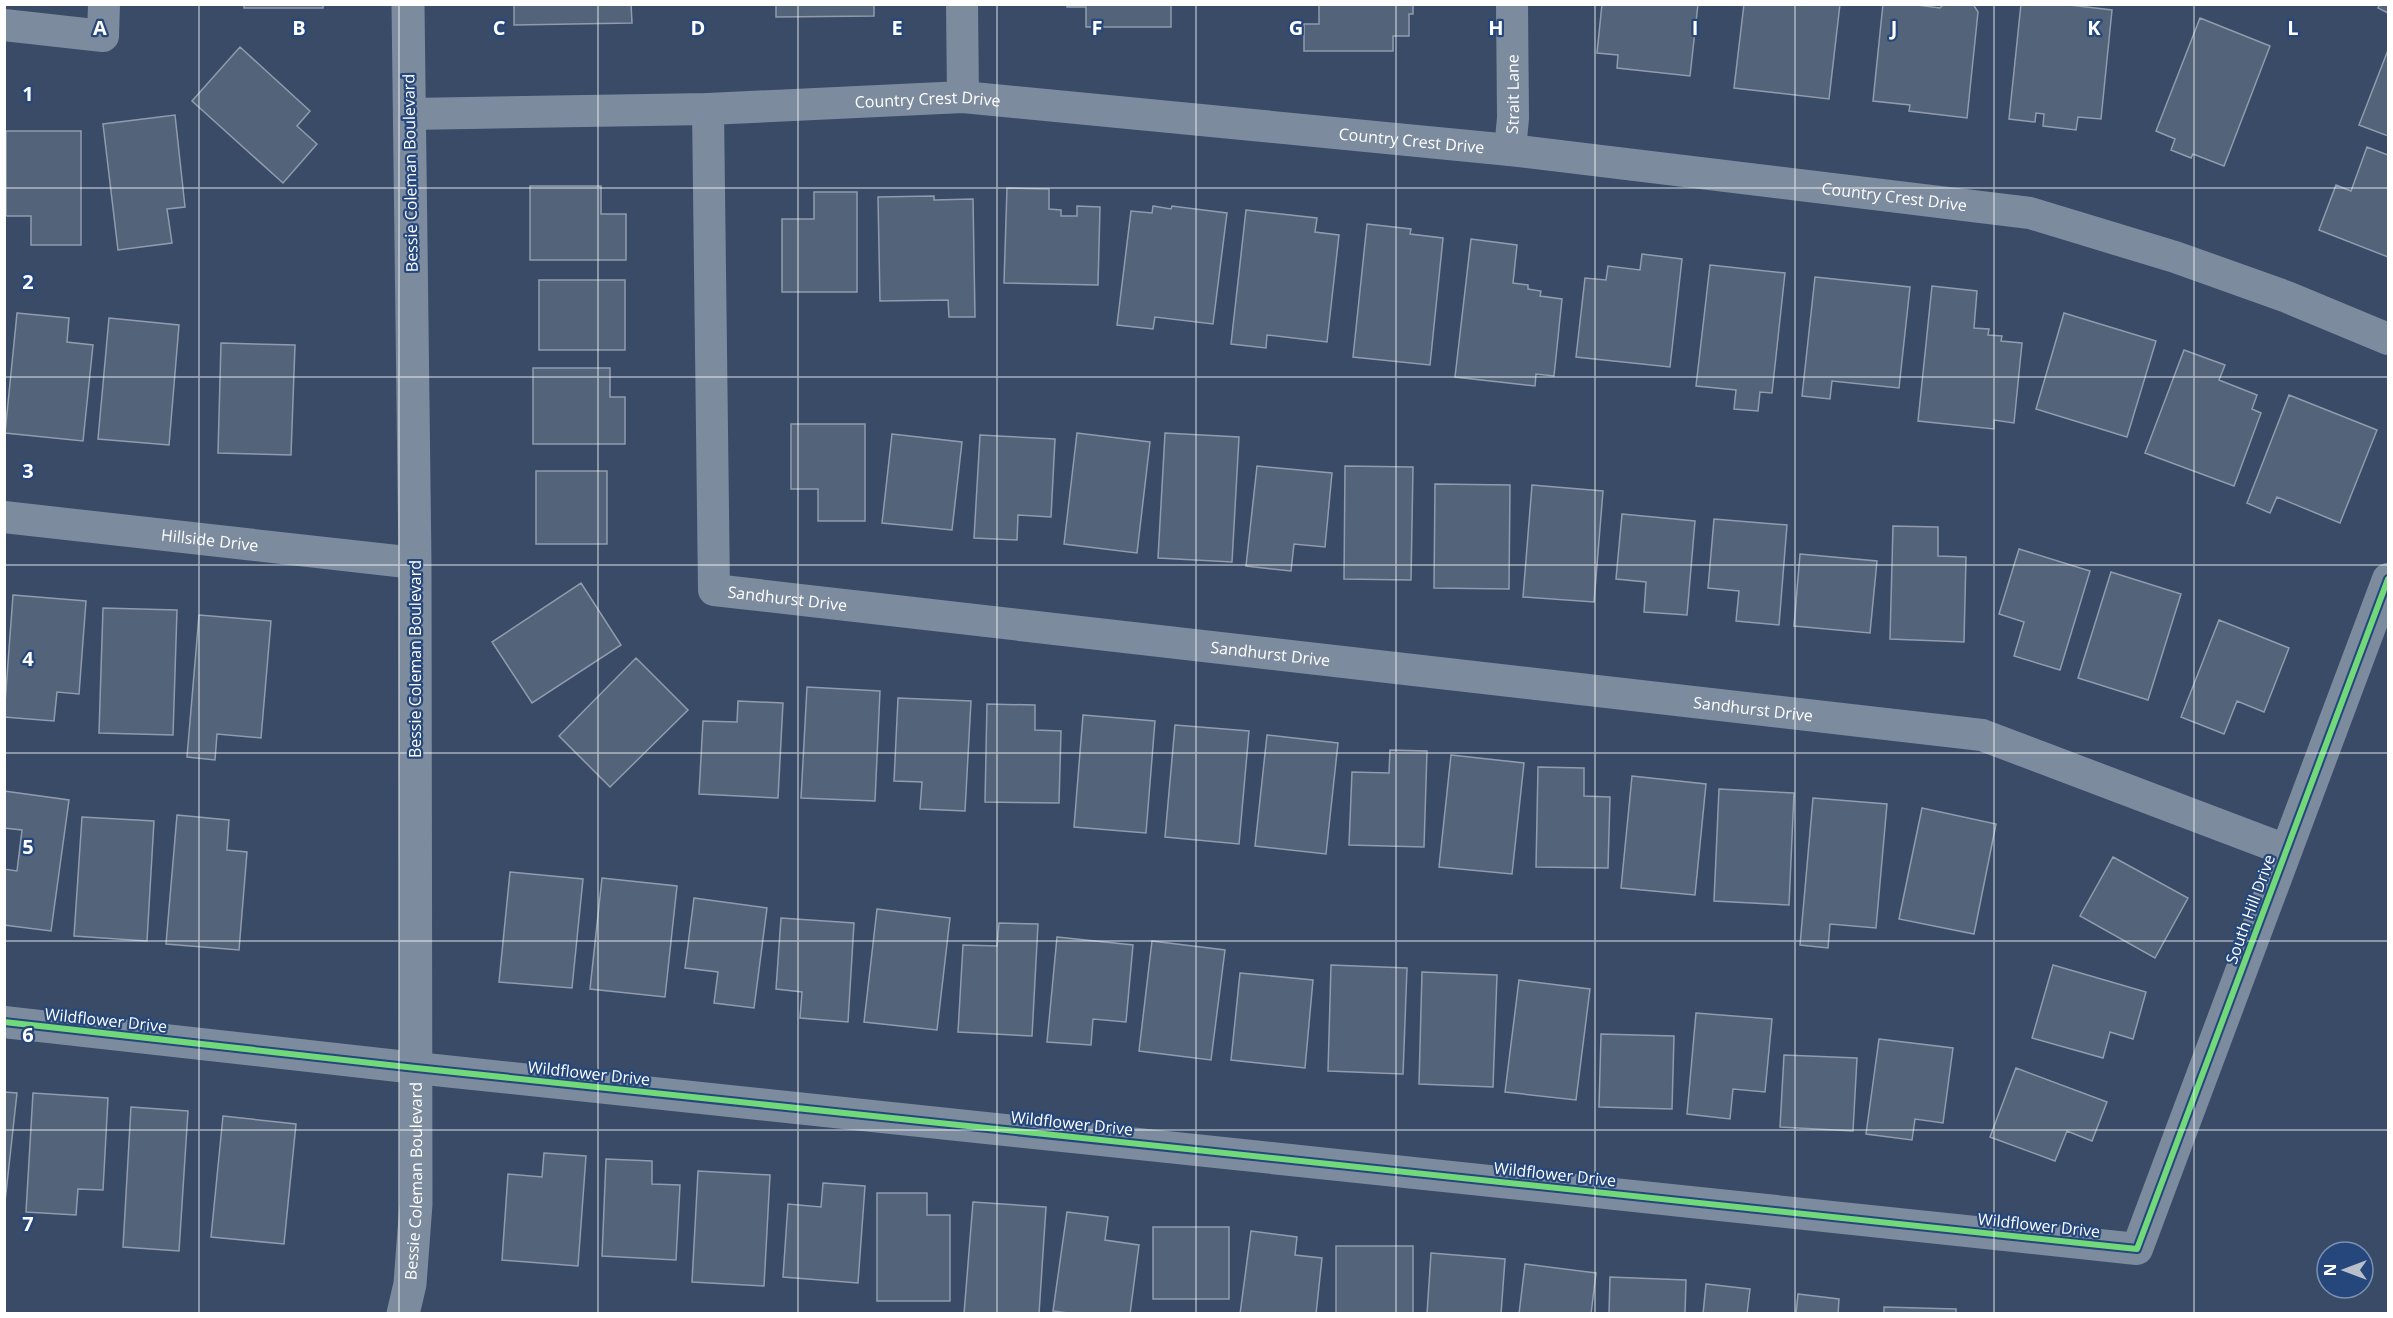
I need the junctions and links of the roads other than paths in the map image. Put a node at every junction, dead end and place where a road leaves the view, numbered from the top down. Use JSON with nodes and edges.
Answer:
{"nodes":[{"id":1,"x":104,"y":4,"type":"edge"},
{"id":2,"x":408,"y":4,"type":"edge"},
{"id":3,"x":962,"y":4,"type":"edge"},
{"id":4,"x":1512,"y":4,"type":"edge"},
{"id":5,"x":4,"y":25,"type":"edge"},
{"id":6,"x":963,"y":97,"type":"junction"},
{"id":7,"x":708,"y":109,"type":"junction"},
{"id":8,"x":410,"y":114,"type":"junction"},
{"id":9,"x":1510,"y":150,"type":"junction"},
{"id":10,"x":2388,"y":339,"type":"edge"},
{"id":11,"x":4,"y":517,"type":"edge"},
{"id":12,"x":415,"y":563,"type":"junction"},
{"id":13,"x":2388,"y":579,"type":"edge"},
{"id":14,"x":2286,"y":850,"type":"junction"},
{"id":15,"x":4,"y":1022,"type":"edge"},
{"id":16,"x":416,"y":1068,"type":"junction"},
{"id":17,"x":2137,"y":1249,"type":"joint"},
{"id":18,"x":403,"y":1314,"type":"edge"}],
"edges":[{"from":1,"to":5,"type":"street"},
{"from":2,"to":8,"type":"street","name":"Bessie Coleman Boulevard"},
{"from":3,"to":6,"type":"street"},
{"from":4,"to":9,"type":"street","name":"Strait Lane"},
{"from":6,"to":7,"type":"street","name":"Country Crest Drive"},
{"from":6,"to":9,"type":"street","name":"Country Crest Drive"},
{"from":7,"to":8,"type":"street","name":"Country Crest Drive"},
{"from":7,"to":14,"type":"street","name":"Sandhurst Drive"},
{"from":8,"to":12,"type":"street","name":"Bessie Coleman Boulevard"},
{"from":9,"to":10,"type":"street","name":"Country Crest Drive"},
{"from":11,"to":12,"type":"street","name":"Hillside Drive"},
{"from":12,"to":16,"type":"street","name":"Bessie Coleman Boulevard"},
{"from":13,"to":14,"type":"street","name":"South Hill Drive"},
{"from":14,"to":17,"type":"street","name":"South Hill Drive"},
{"from":15,"to":16,"type":"street","name":"Wildflower Drive"},
{"from":16,"to":17,"type":"street","name":"Wildflower Drive"},
{"from":16,"to":18,"type":"street","name":"Bessie Coleman Boulevard"}]}
